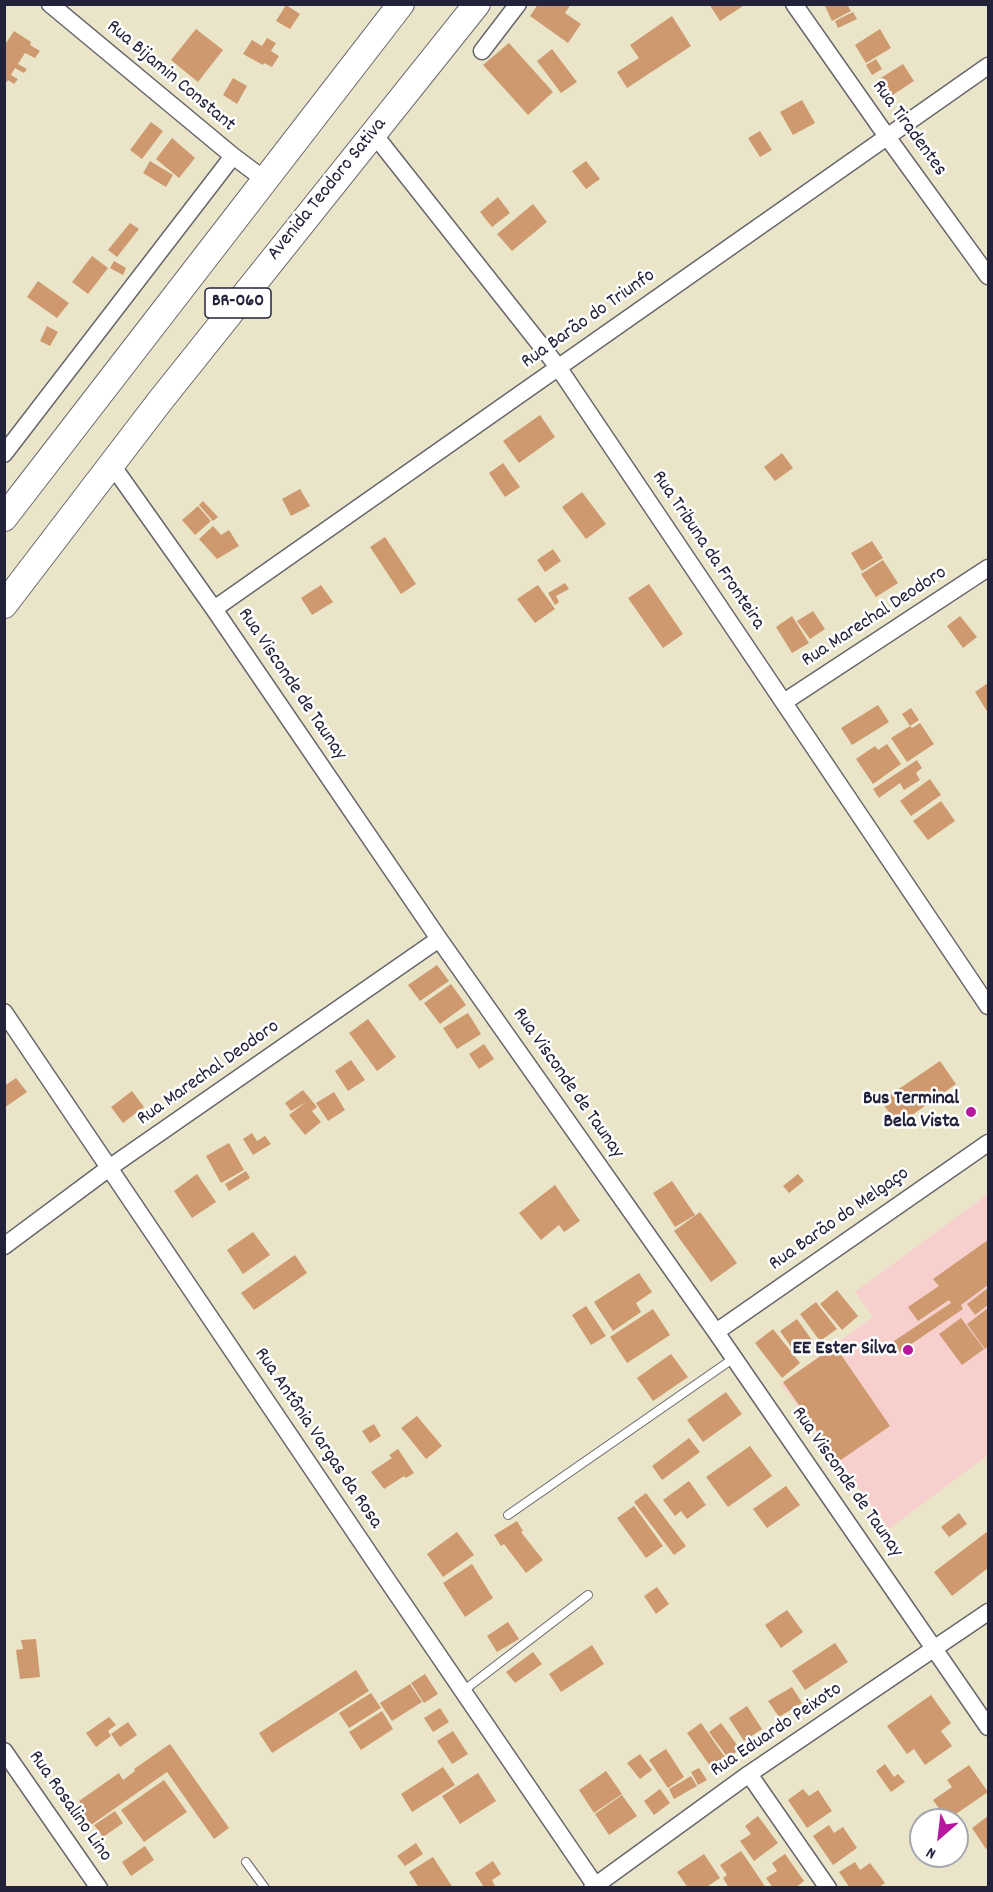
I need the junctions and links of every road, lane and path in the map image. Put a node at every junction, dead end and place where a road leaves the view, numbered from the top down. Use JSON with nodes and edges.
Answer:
{"nodes":[{"id":1,"x":50,"y":4,"type":"edge"},
{"id":2,"x":401,"y":4,"type":"edge"},
{"id":3,"x":477,"y":4,"type":"edge"},
{"id":4,"x":518,"y":4,"type":"edge"},
{"id":5,"x":794,"y":4,"type":"edge"},
{"id":6,"x":482,"y":51,"type":"dead end"},
{"id":7,"x":988,"y":66,"type":"edge"},
{"id":8,"x":373,"y":133,"type":"junction"},
{"id":9,"x":888,"y":138,"type":"junction"},
{"id":10,"x":233,"y":156,"type":"junction"},
{"id":11,"x":266,"y":180,"type":"junction"},
{"id":12,"x":988,"y":276,"type":"edge"},
{"id":13,"x":558,"y":367,"type":"junction"},
{"id":14,"x":4,"y":454,"type":"edge"},
{"id":15,"x":112,"y":465,"type":"junction"},
{"id":16,"x":4,"y":518,"type":"edge"},
{"id":17,"x":988,"y":568,"type":"edge"},
{"id":18,"x":4,"y":605,"type":"edge"},
{"id":19,"x":214,"y":609,"type":"junction"},
{"id":20,"x":784,"y":702,"type":"junction"},
{"id":21,"x":439,"y":939,"type":"junction"},
{"id":22,"x":988,"y":1006,"type":"edge"},
{"id":23,"x":4,"y":1012,"type":"edge"},
{"id":24,"x":988,"y":1143,"type":"edge"},
{"id":25,"x":109,"y":1168,"type":"junction"},
{"id":26,"x":4,"y":1246,"type":"edge"},
{"id":27,"x":716,"y":1332,"type":"junction"},
{"id":28,"x":734,"y":1358,"type":"junction"},
{"id":29,"x":508,"y":1515,"type":"dead end"},
{"id":30,"x":588,"y":1595,"type":"dead end"},
{"id":31,"x":988,"y":1612,"type":"edge"},
{"id":32,"x":935,"y":1649,"type":"junction"},
{"id":33,"x":463,"y":1691,"type":"junction"},
{"id":34,"x":988,"y":1727,"type":"edge"},
{"id":35,"x":4,"y":1751,"type":"edge"},
{"id":36,"x":749,"y":1774,"type":"junction"},
{"id":37,"x":246,"y":1862,"type":"dead end"},
{"id":38,"x":99,"y":1887,"type":"edge"},
{"id":39,"x":265,"y":1887,"type":"edge"},
{"id":40,"x":595,"y":1887,"type":"edge"},
{"id":41,"x":828,"y":1887,"type":"edge"}],
"edges":[{"from":1,"to":10,"type":"street","name":"Rua Bijamin Constant"},
{"from":2,"to":11,"type":"main road","number":"BR-060"},
{"from":3,"to":8,"type":"main road","name":"Avenida Teodoro Sativa","number":"BR-060"},
{"from":4,"to":6,"type":"street"},
{"from":5,"to":9,"type":"street","name":"Rua Tiradentes"},
{"from":7,"to":9,"type":"street","name":"Rua Barão do Triunfo"},
{"from":8,"to":13,"type":"street","name":"Rua Tribuna da Fronteira"},
{"from":8,"to":15,"type":"main road","name":"Avenida Teodoro Sativa","number":"BR-060"},
{"from":9,"to":12,"type":"street","name":"Rua Tiradentes"},
{"from":9,"to":13,"type":"street","name":"Rua Barão do Triunfo"},
{"from":10,"to":11,"type":"street","name":"Rua Bijamin Constant"},
{"from":10,"to":14,"type":"street"},
{"from":11,"to":16,"type":"main road","number":"BR-060"},
{"from":13,"to":19,"type":"street","name":"Rua Barão do Triunfo"},
{"from":13,"to":20,"type":"street","name":"Rua Tribuna da Fronteira"},
{"from":15,"to":18,"type":"main road","name":"Avenida Teodoro Sativa","number":"BR-060"},
{"from":15,"to":19,"type":"street","name":"Rua Visconde de Taunay"},
{"from":17,"to":20,"type":"street","name":"Rua Marechal Deodoro"},
{"from":19,"to":21,"type":"street","name":"Rua Visconde de Taunay"},
{"from":20,"to":22,"type":"street","name":"Rua Tribuna da Fronteira"},
{"from":21,"to":25,"type":"street","name":"Rua Marechal Deodoro"},
{"from":21,"to":27,"type":"street","name":"Rua Visconde de Taunay"},
{"from":23,"to":25,"type":"street","name":"Rua Antônia Vargas da Rosa"},
{"from":24,"to":27,"type":"street","name":"Rua Barão do Melgaço"},
{"from":25,"to":26,"type":"street","name":"Rua Marechal Deodoro"},
{"from":25,"to":33,"type":"street","name":"Rua Antônia Vargas da Rosa"},
{"from":27,"to":28,"type":"street","name":"Rua Visconde de Taunay"},
{"from":28,"to":29,"type":"lane"},
{"from":28,"to":32,"type":"street","name":"Rua Visconde de Taunay"},
{"from":30,"to":33,"type":"lane"},
{"from":31,"to":32,"type":"street","name":"Rua Eduardo Peixoto"},
{"from":32,"to":34,"type":"street","name":"Rua Visconde de Taunay"},
{"from":32,"to":36,"type":"street","name":"Rua Eduardo Peixoto"},
{"from":33,"to":40,"type":"street","name":"Rua Antônia Vargas da Rosa"},
{"from":35,"to":38,"type":"street","name":"Rua Rosalino Lino"},
{"from":36,"to":40,"type":"street","name":"Rua Eduardo Peixoto"},
{"from":36,"to":41,"type":"street"},
{"from":37,"to":39,"type":"lane"}]}
